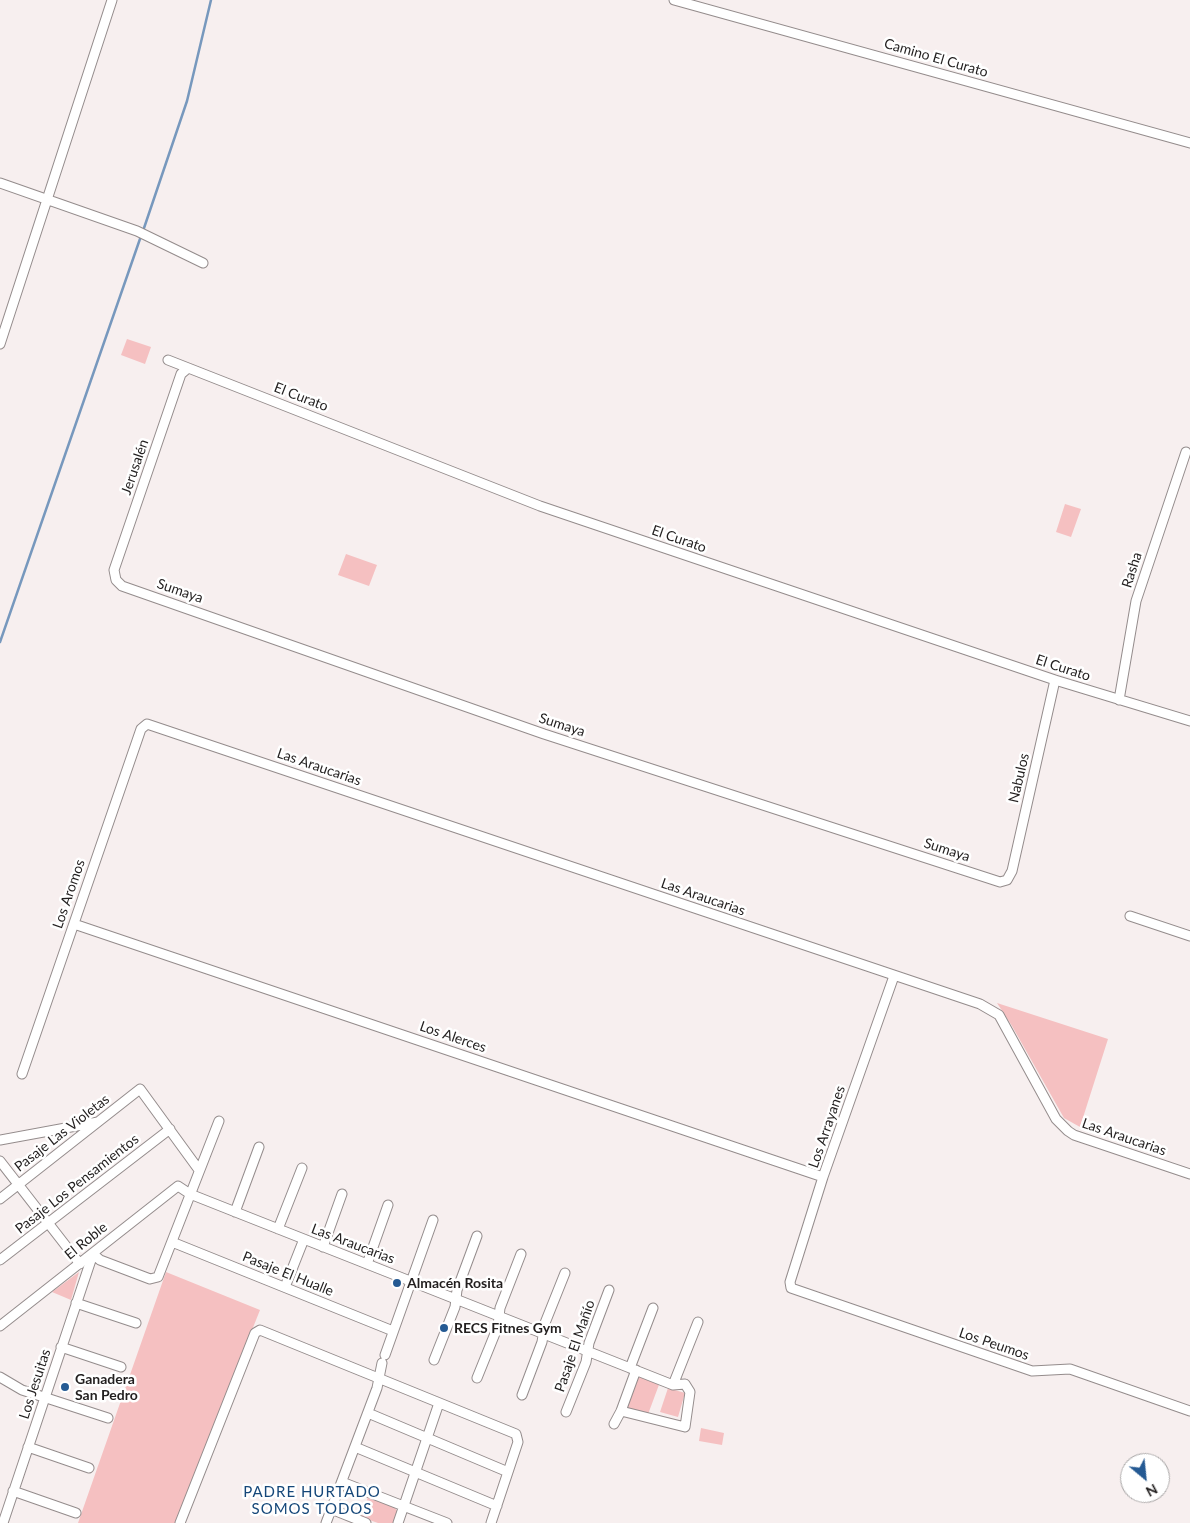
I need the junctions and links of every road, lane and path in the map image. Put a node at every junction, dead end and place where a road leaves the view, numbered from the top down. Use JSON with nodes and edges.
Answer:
{"nodes":[{"id":1,"x":112,"y":0,"type":"edge"},
{"id":2,"x":674,"y":0,"type":"edge"},
{"id":3,"x":1190,"y":143,"type":"edge"},
{"id":4,"x":0,"y":183,"type":"edge"},
{"id":5,"x":47,"y":199,"type":"junction"},
{"id":6,"x":203,"y":263,"type":"dead end"},
{"id":7,"x":0,"y":344,"type":"edge"},
{"id":8,"x":168,"y":360,"type":"dead end"},
{"id":9,"x":188,"y":368,"type":"junction"},
{"id":10,"x":1186,"y":452,"type":"dead end"},
{"id":11,"x":114,"y":577,"type":"joint"},
{"id":12,"x":1055,"y":680,"type":"junction"},
{"id":13,"x":1118,"y":700,"type":"junction"},
{"id":14,"x":1190,"y":721,"type":"edge"},
{"id":15,"x":145,"y":724,"type":"joint"},
{"id":16,"x":1007,"y":880,"type":"joint"},
{"id":17,"x":1130,"y":916,"type":"dead end"},
{"id":18,"x":74,"y":924,"type":"junction"},
{"id":19,"x":1190,"y":936,"type":"edge"},
{"id":20,"x":894,"y":976,"type":"junction"},
{"id":21,"x":22,"y":1074,"type":"dead end"},
{"id":22,"x":100,"y":1121,"type":"junction"},
{"id":23,"x":219,"y":1121,"type":"dead end"},
{"id":24,"x":170,"y":1129,"type":"junction"},
{"id":25,"x":0,"y":1140,"type":"edge"},
{"id":26,"x":259,"y":1148,"type":"dead end"},
{"id":27,"x":0,"y":1162,"type":"edge"},
{"id":28,"x":302,"y":1168,"type":"dead end"},
{"id":29,"x":199,"y":1170,"type":"junction"},
{"id":30,"x":1190,"y":1174,"type":"edge"},
{"id":31,"x":824,"y":1177,"type":"junction"},
{"id":32,"x":18,"y":1185,"type":"junction"},
{"id":33,"x":190,"y":1194,"type":"junction"},
{"id":34,"x":342,"y":1194,"type":"dead end"},
{"id":35,"x":0,"y":1199,"type":"edge"},
{"id":36,"x":388,"y":1205,"type":"dead end"},
{"id":37,"x":235,"y":1212,"type":"junction"},
{"id":38,"x":434,"y":1220,"type":"dead end"},
{"id":39,"x":48,"y":1223,"type":"junction"},
{"id":40,"x":278,"y":1229,"type":"junction"},
{"id":41,"x":477,"y":1236,"type":"dead end"},
{"id":42,"x":304,"y":1240,"type":"junction"},
{"id":43,"x":172,"y":1242,"type":"junction"},
{"id":44,"x":323,"y":1247,"type":"junction"},
{"id":45,"x":92,"y":1254,"type":"junction"},
{"id":46,"x":521,"y":1254,"type":"dead end"},
{"id":47,"x":0,"y":1260,"type":"edge"},
{"id":48,"x":80,"y":1264,"type":"junction"},
{"id":49,"x":367,"y":1264,"type":"junction"},
{"id":50,"x":565,"y":1273,"type":"dead end"},
{"id":51,"x":411,"y":1282,"type":"junction"},
{"id":52,"x":285,"y":1288,"type":"junction"},
{"id":53,"x":791,"y":1288,"type":"joint"},
{"id":54,"x":609,"y":1290,"type":"dead end"},
{"id":55,"x":456,"y":1299,"type":"junction"},
{"id":56,"x":76,"y":1303,"type":"junction"},
{"id":57,"x":653,"y":1308,"type":"dead end"},
{"id":58,"x":499,"y":1316,"type":"junction"},
{"id":59,"x":698,"y":1322,"type":"dead end"},
{"id":60,"x":136,"y":1323,"type":"dead end"},
{"id":61,"x":0,"y":1326,"type":"edge"},
{"id":62,"x":393,"y":1331,"type":"junction"},
{"id":63,"x":543,"y":1334,"type":"junction"},
{"id":64,"x":61,"y":1347,"type":"junction"},
{"id":65,"x":588,"y":1351,"type":"junction"},
{"id":66,"x":434,"y":1360,"type":"dead end"},
{"id":67,"x":121,"y":1368,"type":"dead end"},
{"id":68,"x":633,"y":1369,"type":"junction"},
{"id":69,"x":0,"y":1377,"type":"edge"},
{"id":70,"x":478,"y":1378,"type":"dead end"},
{"id":71,"x":381,"y":1379,"type":"junction"},
{"id":72,"x":673,"y":1385,"type":"junction"},
{"id":73,"x":522,"y":1395,"type":"dead end"},
{"id":74,"x":45,"y":1398,"type":"junction"},
{"id":75,"x":439,"y":1402,"type":"junction"},
{"id":76,"x":621,"y":1411,"type":"junction"},
{"id":77,"x":1190,"y":1411,"type":"edge"},
{"id":78,"x":566,"y":1412,"type":"dead end"},
{"id":79,"x":368,"y":1413,"type":"junction"},
{"id":80,"x":108,"y":1418,"type":"dead end"},
{"id":81,"x":614,"y":1424,"type":"dead end"},
{"id":82,"x":427,"y":1438,"type":"junction"},
{"id":83,"x":28,"y":1447,"type":"junction"},
{"id":84,"x":355,"y":1448,"type":"junction"},
{"id":85,"x":89,"y":1468,"type":"dead end"},
{"id":86,"x":415,"y":1472,"type":"junction"},
{"id":87,"x":508,"y":1472,"type":"junction"},
{"id":88,"x":342,"y":1482,"type":"junction"},
{"id":89,"x":13,"y":1491,"type":"junction"},
{"id":90,"x":404,"y":1506,"type":"junction"},
{"id":91,"x":497,"y":1506,"type":"junction"},
{"id":92,"x":331,"y":1509,"type":"junction"},
{"id":93,"x":76,"y":1513,"type":"dead end"},
{"id":94,"x":3,"y":1523,"type":"edge"},
{"id":95,"x":180,"y":1523,"type":"edge"},
{"id":96,"x":326,"y":1523,"type":"edge"},
{"id":97,"x":366,"y":1523,"type":"edge"},
{"id":98,"x":398,"y":1523,"type":"edge"},
{"id":99,"x":447,"y":1523,"type":"edge"},
{"id":100,"x":491,"y":1523,"type":"edge"}],
"edges":[{"from":1,"to":5,"type":"street"},
{"from":2,"to":3,"type":"street","name":"Camino El Curato"},
{"from":4,"to":5,"type":"street"},
{"from":5,"to":6,"type":"street"},
{"from":5,"to":7,"type":"street"},
{"from":8,"to":9,"type":"street","name":"El Curato"},
{"from":9,"to":11,"type":"street","name":"Jerusalén"},
{"from":9,"to":12,"type":"street","name":"El Curato"},
{"from":10,"to":13,"type":"street","name":"Rasha"},
{"from":11,"to":16,"type":"street","name":"Sumaya"},
{"from":12,"to":13,"type":"street","name":"El Curato"},
{"from":12,"to":16,"type":"street","name":"Nabulos"},
{"from":13,"to":14,"type":"street","name":"El Curato"},
{"from":15,"to":18,"type":"street","name":"Los Aromos"},
{"from":15,"to":20,"type":"street","name":"Las Araucarias"},
{"from":17,"to":19,"type":"street"},
{"from":18,"to":21,"type":"street","name":"Los Aromos"},
{"from":18,"to":31,"type":"street","name":"Los Alerces"},
{"from":20,"to":30,"type":"street","name":"Las Araucarias"},
{"from":20,"to":31,"type":"street","name":"Los Arrayanes"},
{"from":22,"to":24,"type":"street","name":"Pasaje Las Violetas"},
{"from":22,"to":25,"type":"street"},
{"from":22,"to":32,"type":"street","name":"Pasaje Las Violetas"},
{"from":23,"to":29,"type":"street"},
{"from":24,"to":29,"type":"street"},
{"from":24,"to":39,"type":"street","name":"Pasaje Los Pensamientos"},
{"from":26,"to":37,"type":"street"},
{"from":27,"to":32,"type":"street"},
{"from":28,"to":40,"type":"street"},
{"from":29,"to":33,"type":"street"},
{"from":31,"to":53,"type":"street","name":"Los Arrayanes"},
{"from":32,"to":35,"type":"street","name":"Pasaje Las Violetas"},
{"from":32,"to":39,"type":"street"},
{"from":33,"to":37,"type":"street","name":"Las Araucarias"},
{"from":33,"to":43,"type":"street"},
{"from":33,"to":45,"type":"street","name":"El Roble"},
{"from":34,"to":44,"type":"street"},
{"from":36,"to":49,"type":"street"},
{"from":37,"to":40,"type":"street","name":"Las Araucarias"},
{"from":38,"to":51,"type":"street"},
{"from":39,"to":47,"type":"street","name":"Pasaje Los Pensamientos"},
{"from":39,"to":48,"type":"street"},
{"from":40,"to":42,"type":"street","name":"Las Araucarias"},
{"from":41,"to":55,"type":"street"},
{"from":42,"to":44,"type":"street","name":"Las Araucarias"},
{"from":42,"to":52,"type":"street"},
{"from":43,"to":45,"type":"street"},
{"from":43,"to":52,"type":"street","name":"Pasaje El Hualle"},
{"from":44,"to":49,"type":"street","name":"Las Araucarias"},
{"from":45,"to":48,"type":"street","name":"El Roble"},
{"from":45,"to":56,"type":"street","name":"Los Jesuitas"},
{"from":46,"to":58,"type":"street"},
{"from":48,"to":61,"type":"street","name":"El Roble"},
{"from":49,"to":51,"type":"street","name":"Las Araucarias"},
{"from":50,"to":63,"type":"street"},
{"from":51,"to":55,"type":"street","name":"Las Araucarias"},
{"from":51,"to":62,"type":"street"},
{"from":52,"to":62,"type":"street","name":"Pasaje El Hualle"},
{"from":53,"to":77,"type":"street","name":"Los Peumos"},
{"from":54,"to":65,"type":"street","name":"Pasaje El Mañío"},
{"from":55,"to":58,"type":"street","name":"Las Araucarias"},
{"from":55,"to":66,"type":"street"},
{"from":56,"to":60,"type":"street"},
{"from":56,"to":64,"type":"street","name":"Los Jesuitas"},
{"from":57,"to":68,"type":"street"},
{"from":58,"to":63,"type":"street","name":"Las Araucarias"},
{"from":58,"to":70,"type":"street"},
{"from":59,"to":72,"type":"street"},
{"from":62,"to":71,"type":"street"},
{"from":63,"to":65,"type":"street","name":"Las Araucarias"},
{"from":63,"to":73,"type":"street"},
{"from":64,"to":67,"type":"street"},
{"from":64,"to":74,"type":"street","name":"Los Jesuitas"},
{"from":65,"to":68,"type":"street","name":"Las Araucarias"},
{"from":65,"to":78,"type":"street","name":"Pasaje El Mañío"},
{"from":68,"to":72,"type":"street","name":"Las Araucarias"},
{"from":68,"to":76,"type":"street"},
{"from":69,"to":74,"type":"street"},
{"from":71,"to":75,"type":"street"},
{"from":71,"to":79,"type":"street"},
{"from":71,"to":95,"type":"street"},
{"from":72,"to":76,"type":"street","name":"Las Araucarias"},
{"from":74,"to":80,"type":"street"},
{"from":74,"to":83,"type":"street","name":"Los Jesuitas"},
{"from":75,"to":82,"type":"street"},
{"from":75,"to":87,"type":"street"},
{"from":76,"to":81,"type":"street"},
{"from":79,"to":82,"type":"street"},
{"from":79,"to":84,"type":"street"},
{"from":82,"to":86,"type":"street"},
{"from":82,"to":87,"type":"street"},
{"from":83,"to":85,"type":"street"},
{"from":83,"to":89,"type":"street","name":"Los Jesuitas"},
{"from":84,"to":86,"type":"street"},
{"from":84,"to":88,"type":"street"},
{"from":86,"to":90,"type":"street"},
{"from":86,"to":91,"type":"street"},
{"from":87,"to":91,"type":"street"},
{"from":88,"to":90,"type":"street"},
{"from":88,"to":92,"type":"street"},
{"from":89,"to":93,"type":"street"},
{"from":89,"to":94,"type":"street","name":"Los Jesuitas"},
{"from":90,"to":98,"type":"street"},
{"from":90,"to":99,"type":"street"},
{"from":91,"to":100,"type":"street"},
{"from":92,"to":96,"type":"street"},
{"from":92,"to":97,"type":"street"}]}
